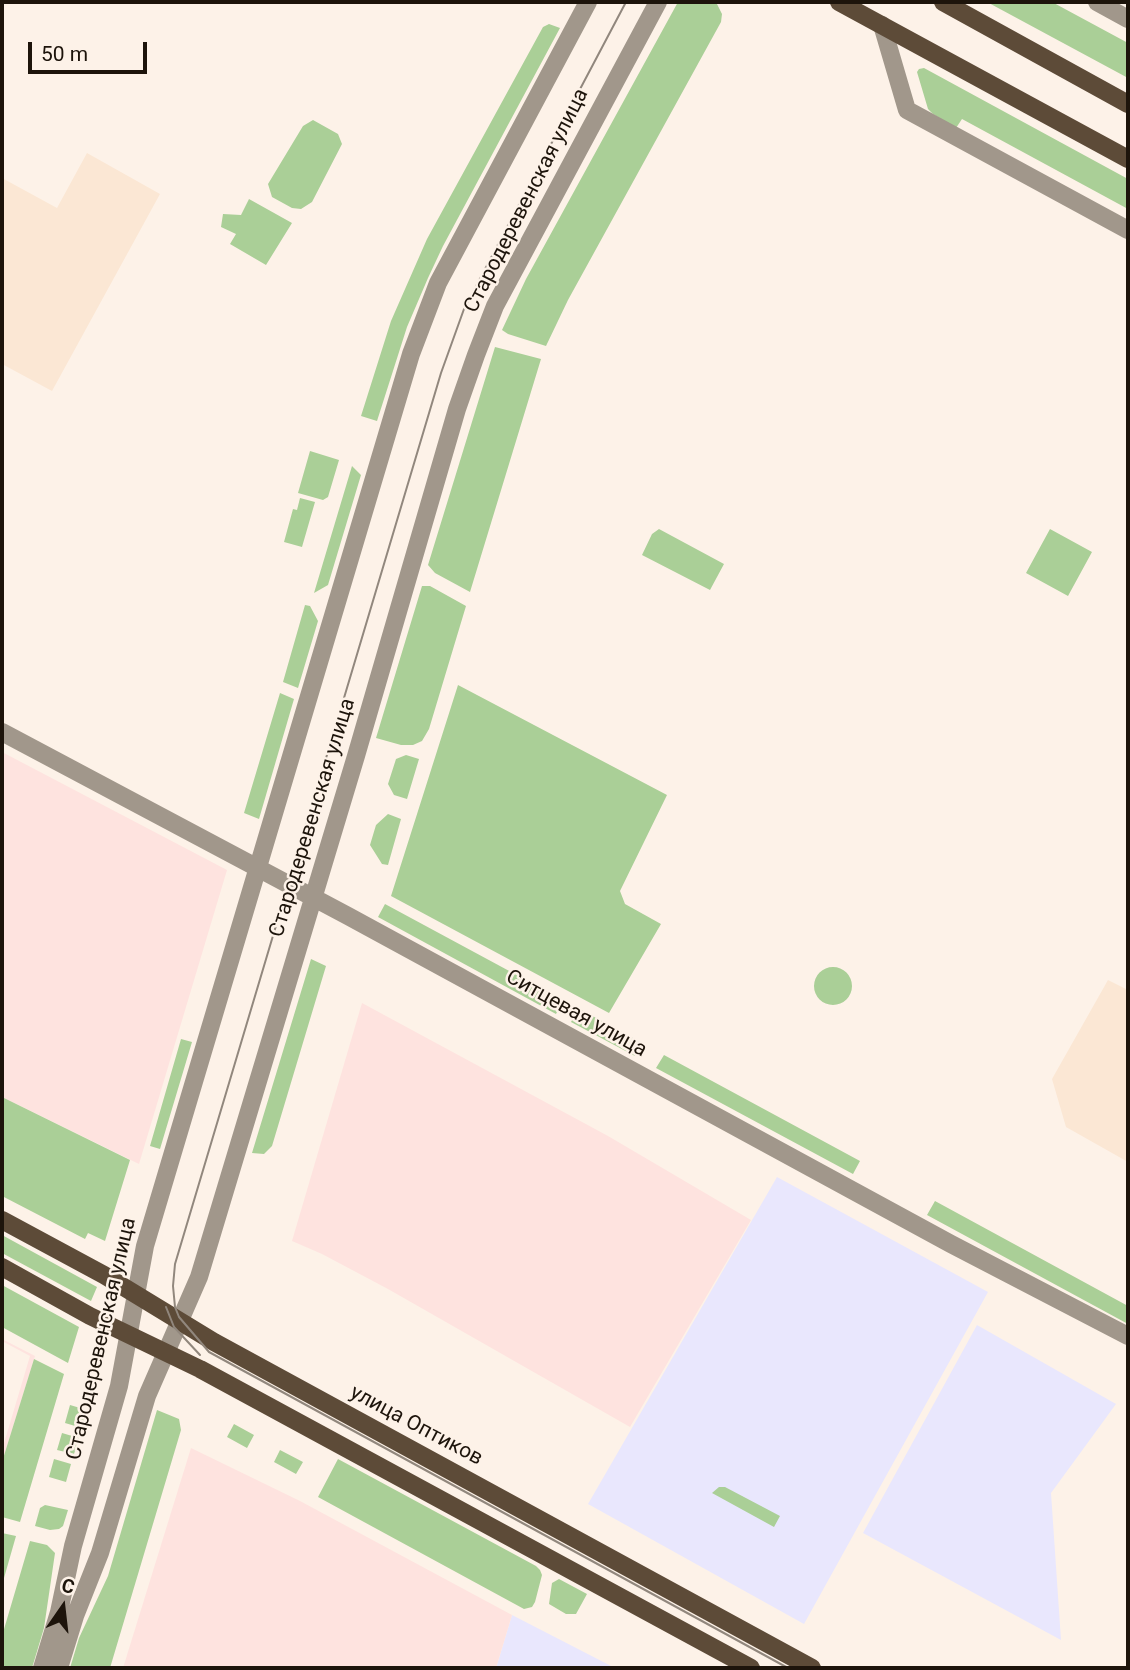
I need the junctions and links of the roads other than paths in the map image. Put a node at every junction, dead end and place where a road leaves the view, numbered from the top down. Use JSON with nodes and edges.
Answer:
{"nodes":[{"id":1,"x":588,"y":2,"type":"edge"},
{"id":2,"x":657,"y":2,"type":"edge"},
{"id":3,"x":839,"y":2,"type":"edge"},
{"id":4,"x":943,"y":2,"type":"edge"},
{"id":5,"x":1097,"y":2,"type":"edge"},
{"id":6,"x":1128,"y":19,"type":"edge"},
{"id":7,"x":882,"y":25,"type":"junction"},
{"id":8,"x":1128,"y":104,"type":"edge"},
{"id":9,"x":1128,"y":159,"type":"edge"},
{"id":10,"x":1128,"y":230,"type":"edge"},
{"id":11,"x":2,"y":732,"type":"edge"},
{"id":12,"x":257,"y":869,"type":"junction"},
{"id":13,"x":312,"y":897,"type":"junction"},
{"id":14,"x":2,"y":1220,"type":"edge"},
{"id":15,"x":2,"y":1267,"type":"edge"},
{"id":16,"x":136,"y":1295,"type":"junction"},
{"id":17,"x":179,"y":1322,"type":"junction"},
{"id":18,"x":128,"y":1334,"type":"junction"},
{"id":19,"x":1128,"y":1336,"type":"edge"},
{"id":20,"x":166,"y":1352,"type":"junction"},
{"id":21,"x":42,"y":1668,"type":"edge"},
{"id":22,"x":59,"y":1668,"type":"edge"},
{"id":23,"x":751,"y":1668,"type":"edge"},
{"id":24,"x":812,"y":1668,"type":"edge"}],
"edges":[{"from":1,"to":12,"type":"street","name":"Стародеревенская улица"},
{"from":2,"to":13,"type":"street","name":"Стародеревенская улица"},
{"from":3,"to":7,"type":"main road"},
{"from":4,"to":8,"type":"main road"},
{"from":5,"to":6,"type":"street"},
{"from":7,"to":9,"type":"main road"},
{"from":7,"to":10,"type":"street"},
{"from":11,"to":12,"type":"street","name":"Ситцевая улица"},
{"from":12,"to":13,"type":"street","name":"Ситцевая улица"},
{"from":12,"to":16,"type":"street","name":"Стародеревенская улица"},
{"from":13,"to":17,"type":"street","name":"Стародеревенская улица"},
{"from":13,"to":19,"type":"street","name":"Ситцевая улица"},
{"from":14,"to":16,"type":"main road","name":"улица Оптиков"},
{"from":15,"to":18,"type":"main road"},
{"from":16,"to":17,"type":"main road","name":"улица Оптиков"},
{"from":16,"to":18,"type":"street","name":"Стародеревенская улица"},
{"from":17,"to":20,"type":"street","name":"Стародеревенская улица"},
{"from":17,"to":24,"type":"main road","name":"улица Оптиков"},
{"from":18,"to":20,"type":"main road"},
{"from":18,"to":21,"type":"street","name":"Стародеревенская улица"},
{"from":20,"to":22,"type":"street","name":"Стародеревенская улица"},
{"from":20,"to":23,"type":"main road"}]}
